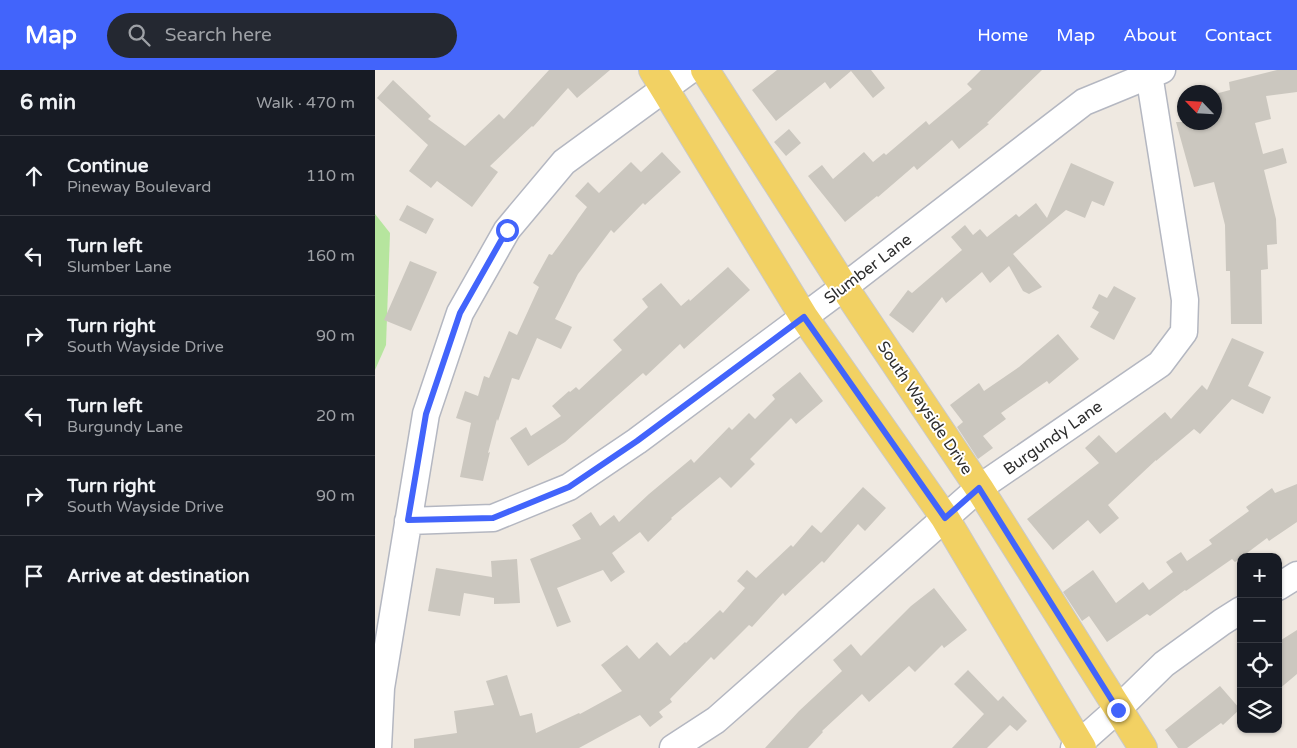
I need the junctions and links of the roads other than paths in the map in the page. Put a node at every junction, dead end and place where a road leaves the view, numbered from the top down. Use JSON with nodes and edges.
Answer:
{"nodes":[{"id":1,"x":691,"y":70,"type":"edge"},
{"id":2,"x":705,"y":70,"type":"edge"},
{"id":3,"x":1155,"y":72,"type":"edge"},
{"id":4,"x":659,"y":79,"type":"edge"},
{"id":5,"x":844,"y":287,"type":"junction"},
{"id":6,"x":804,"y":317,"type":"junction"},
{"id":7,"x":979,"y":488,"type":"junction"},
{"id":8,"x":945,"y":518,"type":"junction"},
{"id":9,"x":408,"y":520,"type":"junction"},
{"id":10,"x":1297,"y":575,"type":"edge"},
{"id":11,"x":1282,"y":584,"type":"edge"},
{"id":12,"x":1237,"y":613,"type":"edge"},
{"id":13,"x":1118,"y":710,"type":"junction"},
{"id":14,"x":1078,"y":746,"type":"edge"},
{"id":15,"x":378,"y":748,"type":"edge"},
{"id":16,"x":673,"y":748,"type":"edge"},
{"id":17,"x":1143,"y":748,"type":"edge"}],
"edges":[{"from":1,"to":4,"type":"street"},
{"from":2,"to":5,"type":"main road","name":"South Wayside Drive"},
{"from":3,"to":5,"type":"street","name":"Slumber Lane"},
{"from":3,"to":7,"type":"street","name":"Burgundy Lane"},
{"from":4,"to":6,"type":"main road"},
{"from":4,"to":9,"type":"street"},
{"from":5,"to":6,"type":"street","name":"Slumber Lane"},
{"from":5,"to":7,"type":"main road","name":"South Wayside Drive"},
{"from":6,"to":8,"type":"main road"},
{"from":6,"to":9,"type":"street","name":"Slumber Lane"},
{"from":7,"to":8,"type":"street","name":"Burgundy Lane"},
{"from":7,"to":13,"type":"main road","name":"South Wayside Drive"},
{"from":8,"to":14,"type":"main road"},
{"from":8,"to":16,"type":"street","name":"Burgundy Lane"},
{"from":9,"to":15,"type":"street"},
{"from":10,"to":11,"type":"street"},
{"from":12,"to":13,"type":"street"},
{"from":13,"to":14,"type":"street"},
{"from":13,"to":17,"type":"main road","name":"South Wayside Drive"}]}
